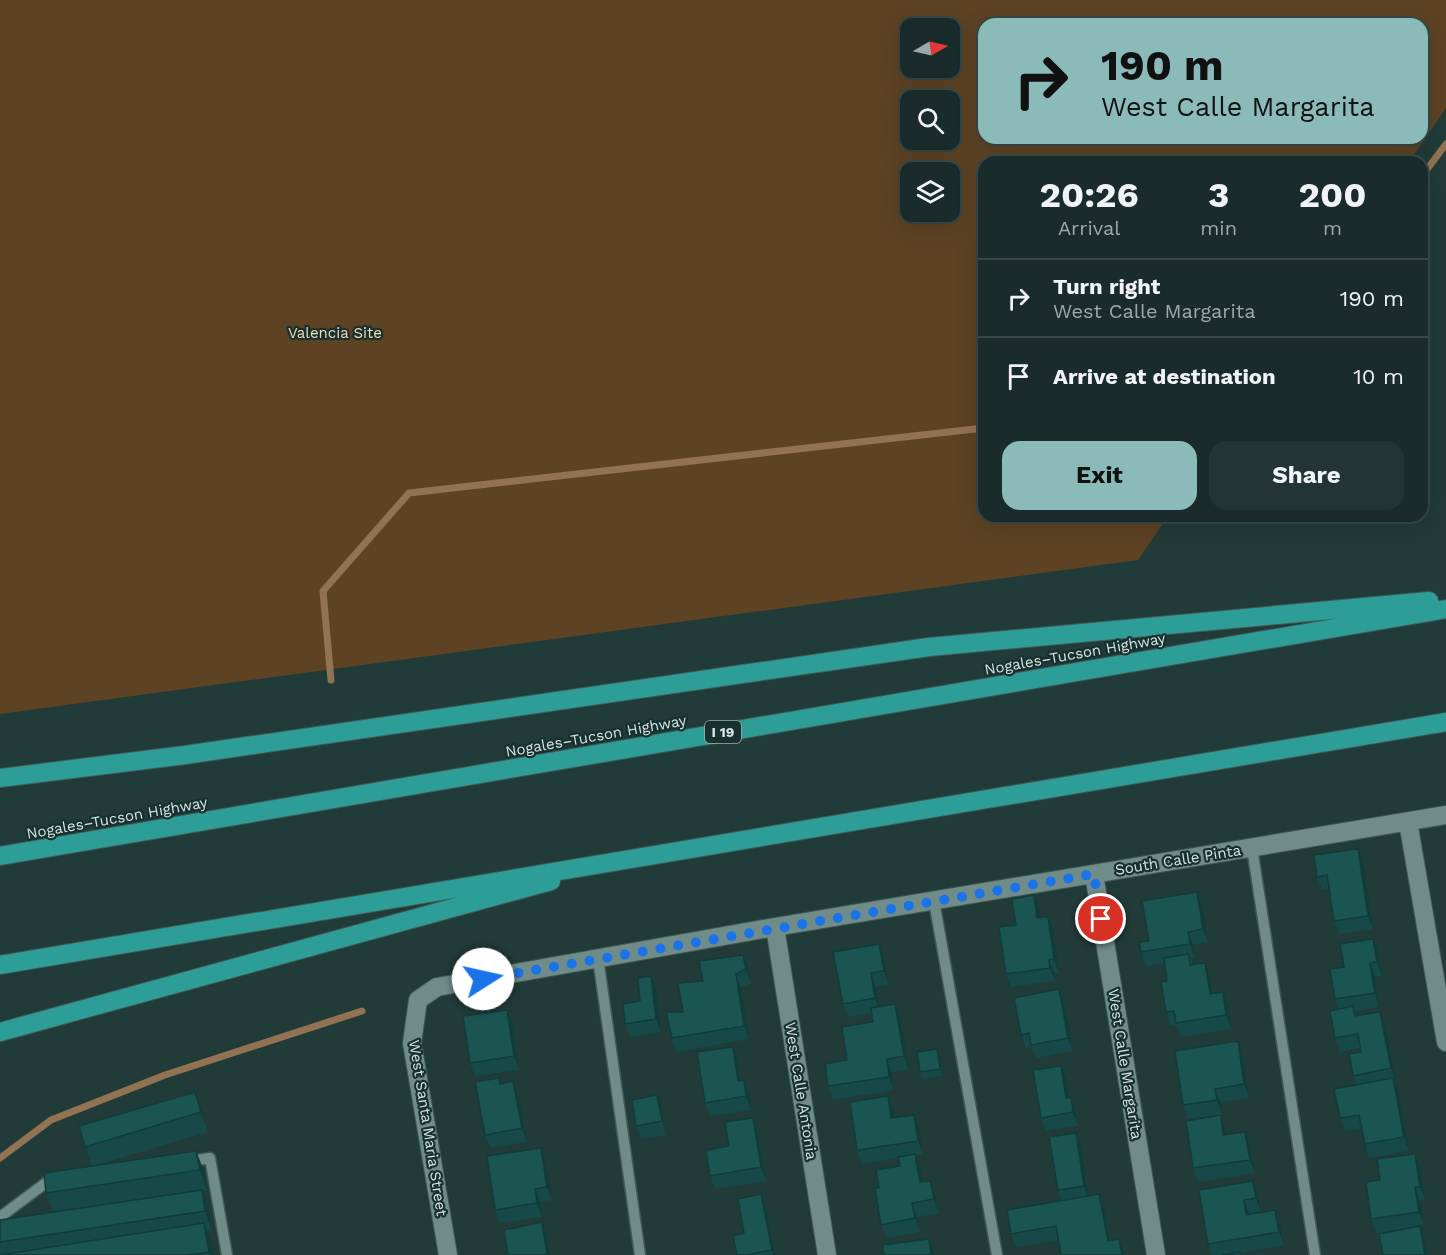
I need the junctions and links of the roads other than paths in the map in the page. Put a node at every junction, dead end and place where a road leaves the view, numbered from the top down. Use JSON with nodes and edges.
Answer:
{"nodes":[{"id":1,"x":1446,"y":599,"type":"edge"},
{"id":2,"x":1446,"y":609,"type":"edge"},
{"id":3,"x":1446,"y":722,"type":"edge"},
{"id":4,"x":0,"y":778,"type":"edge"},
{"id":5,"x":1446,"y":815,"type":"edge"},
{"id":6,"x":1408,"y":822,"type":"junction"},
{"id":7,"x":1252,"y":848,"type":"junction"},
{"id":8,"x":652,"y":853,"type":"junction"},
{"id":9,"x":0,"y":856,"type":"edge"},
{"id":10,"x":1094,"y":874,"type":"junction"},
{"id":11,"x":934,"y":901,"type":"junction"},
{"id":12,"x":775,"y":927,"type":"junction"},
{"id":13,"x":598,"y":958,"type":"junction"},
{"id":14,"x":0,"y":965,"type":"edge"},
{"id":15,"x":418,"y":1000,"type":"joint"},
{"id":16,"x":0,"y":1032,"type":"edge"},
{"id":17,"x":1446,"y":1042,"type":"edge"},
{"id":18,"x":175,"y":1163,"type":"edge"},
{"id":19,"x":70,"y":1179,"type":"edge"},
{"id":20,"x":0,"y":1217,"type":"edge"},
{"id":21,"x":227,"y":1255,"type":"edge"},
{"id":22,"x":448,"y":1255,"type":"edge"},
{"id":23,"x":640,"y":1255,"type":"edge"},
{"id":24,"x":827,"y":1255,"type":"edge"},
{"id":25,"x":998,"y":1255,"type":"edge"},
{"id":26,"x":1156,"y":1255,"type":"edge"},
{"id":27,"x":1315,"y":1255,"type":"edge"}],
"edges":[{"from":1,"to":4,"type":"highway"},
{"from":2,"to":9,"type":"highway","name":"Nogales–Tucson Highway","number":"I 19"},
{"from":3,"to":8,"type":"highway"},
{"from":5,"to":6,"type":"street","name":"South Calle Pinta"},
{"from":6,"to":7,"type":"street","name":"South Calle Pinta"},
{"from":6,"to":17,"type":"street"},
{"from":7,"to":10,"type":"street","name":"South Calle Pinta"},
{"from":7,"to":27,"type":"lane"},
{"from":8,"to":14,"type":"highway"},
{"from":8,"to":16,"type":"highway"},
{"from":10,"to":11,"type":"street","name":"South Calle Pinta"},
{"from":10,"to":26,"type":"street","name":"West Calle Margarita"},
{"from":11,"to":12,"type":"street","name":"South Calle Pinta"},
{"from":11,"to":25,"type":"lane"},
{"from":12,"to":13,"type":"street","name":"South Calle Pinta"},
{"from":12,"to":24,"type":"street","name":"West Calle Antonia"},
{"from":13,"to":15,"type":"street","name":"South Calle Pinta"},
{"from":13,"to":23,"type":"lane"},
{"from":15,"to":22,"type":"street","name":"West Santa Maria Street"},
{"from":18,"to":21,"type":"lane"},
{"from":19,"to":20,"type":"lane"}]}
